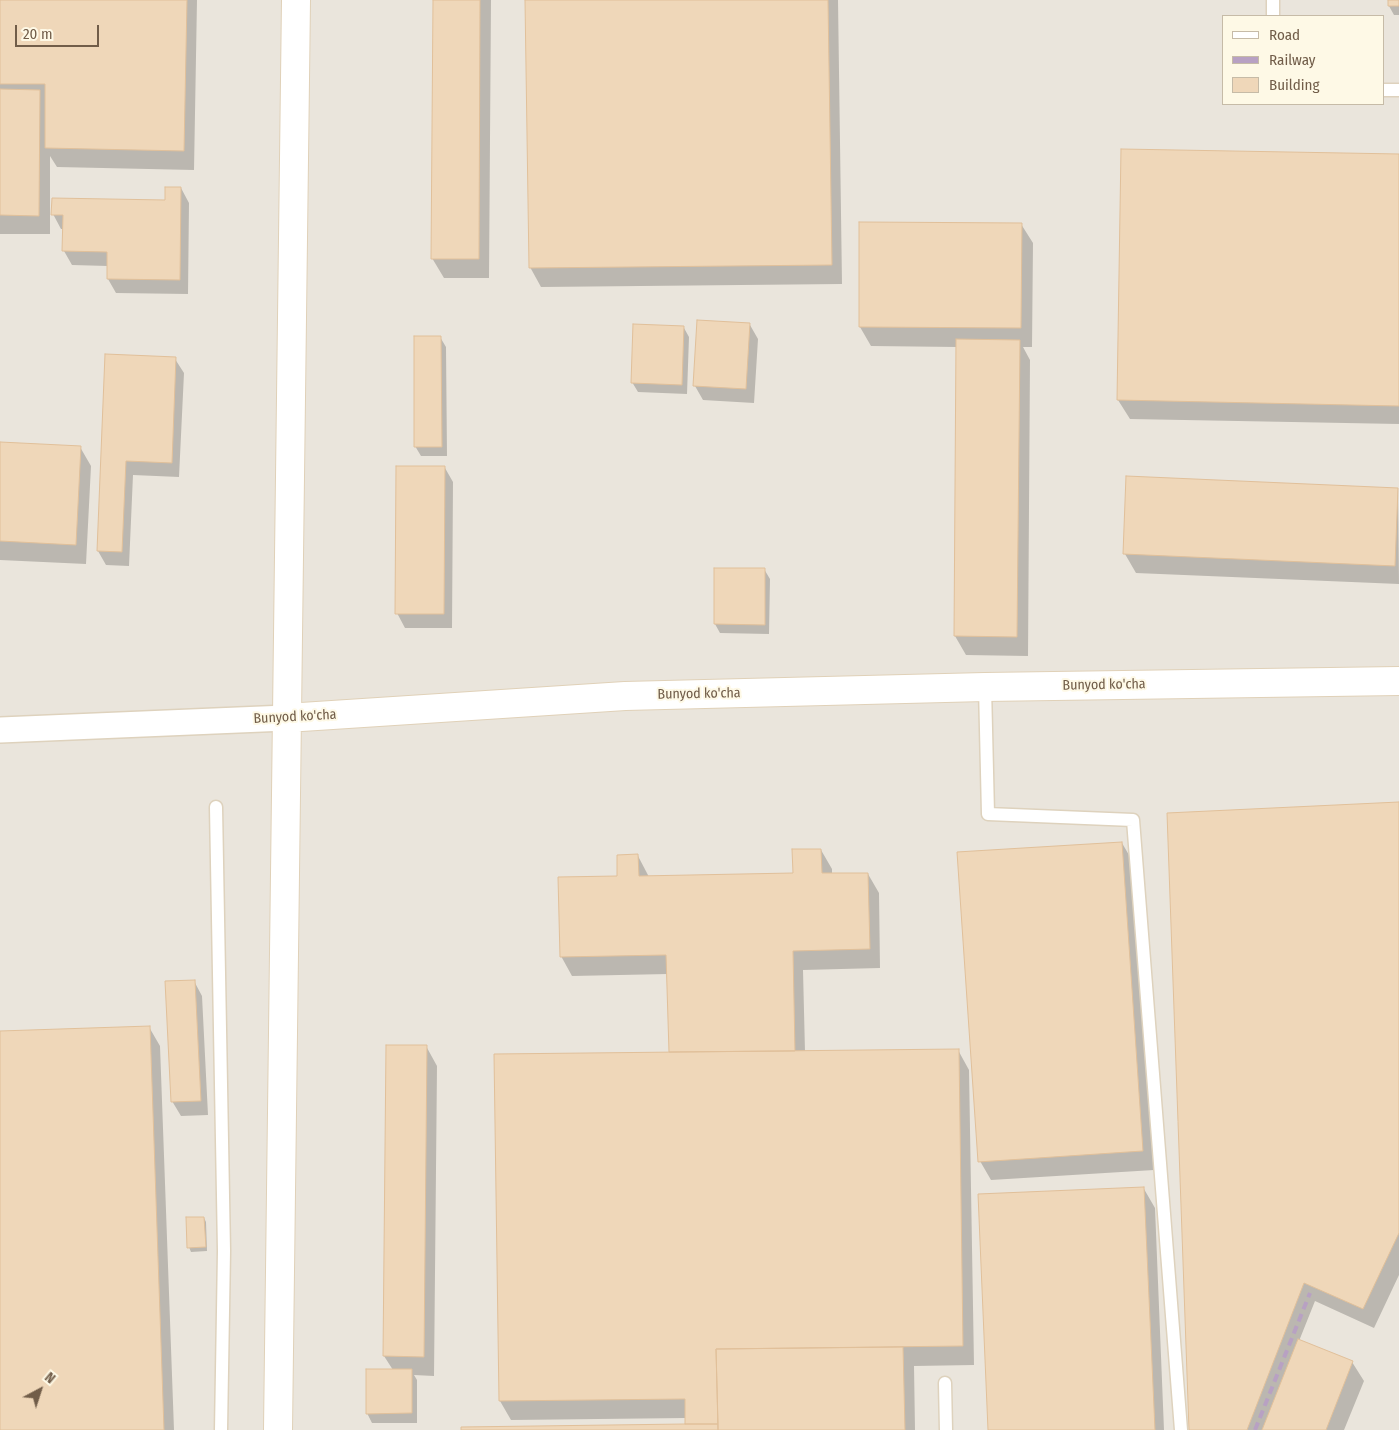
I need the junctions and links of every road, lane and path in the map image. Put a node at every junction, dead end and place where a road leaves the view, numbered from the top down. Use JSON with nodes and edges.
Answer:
{"nodes":[{"id":1,"x":296,"y":0,"type":"edge"},
{"id":2,"x":1272,"y":0,"type":"edge"},
{"id":3,"x":1273,"y":15,"type":"edge"},
{"id":4,"x":1384,"y":90,"type":"edge"},
{"id":5,"x":1399,"y":90,"type":"edge"},
{"id":6,"x":1399,"y":681,"type":"edge"},
{"id":7,"x":985,"y":687,"type":"junction"},
{"id":8,"x":286,"y":718,"type":"junction"},
{"id":9,"x":0,"y":730,"type":"edge"},
{"id":10,"x":216,"y":808,"type":"dead end"},
{"id":11,"x":945,"y":1383,"type":"dead end"},
{"id":12,"x":221,"y":1430,"type":"edge"},
{"id":13,"x":278,"y":1430,"type":"edge"},
{"id":14,"x":946,"y":1430,"type":"edge"},
{"id":15,"x":1181,"y":1430,"type":"edge"}],
"edges":[{"from":1,"to":8,"type":"street"},
{"from":2,"to":3,"type":"lane"},
{"from":4,"to":5,"type":"lane"},
{"from":6,"to":7,"type":"street","name":"Bunyod ko'cha"},
{"from":7,"to":8,"type":"street","name":"Bunyod ko'cha"},
{"from":7,"to":15,"type":"lane"},
{"from":8,"to":9,"type":"street","name":"Bunyod ko'cha"},
{"from":8,"to":13,"type":"street"},
{"from":10,"to":12,"type":"lane"},
{"from":11,"to":14,"type":"lane"}]}
